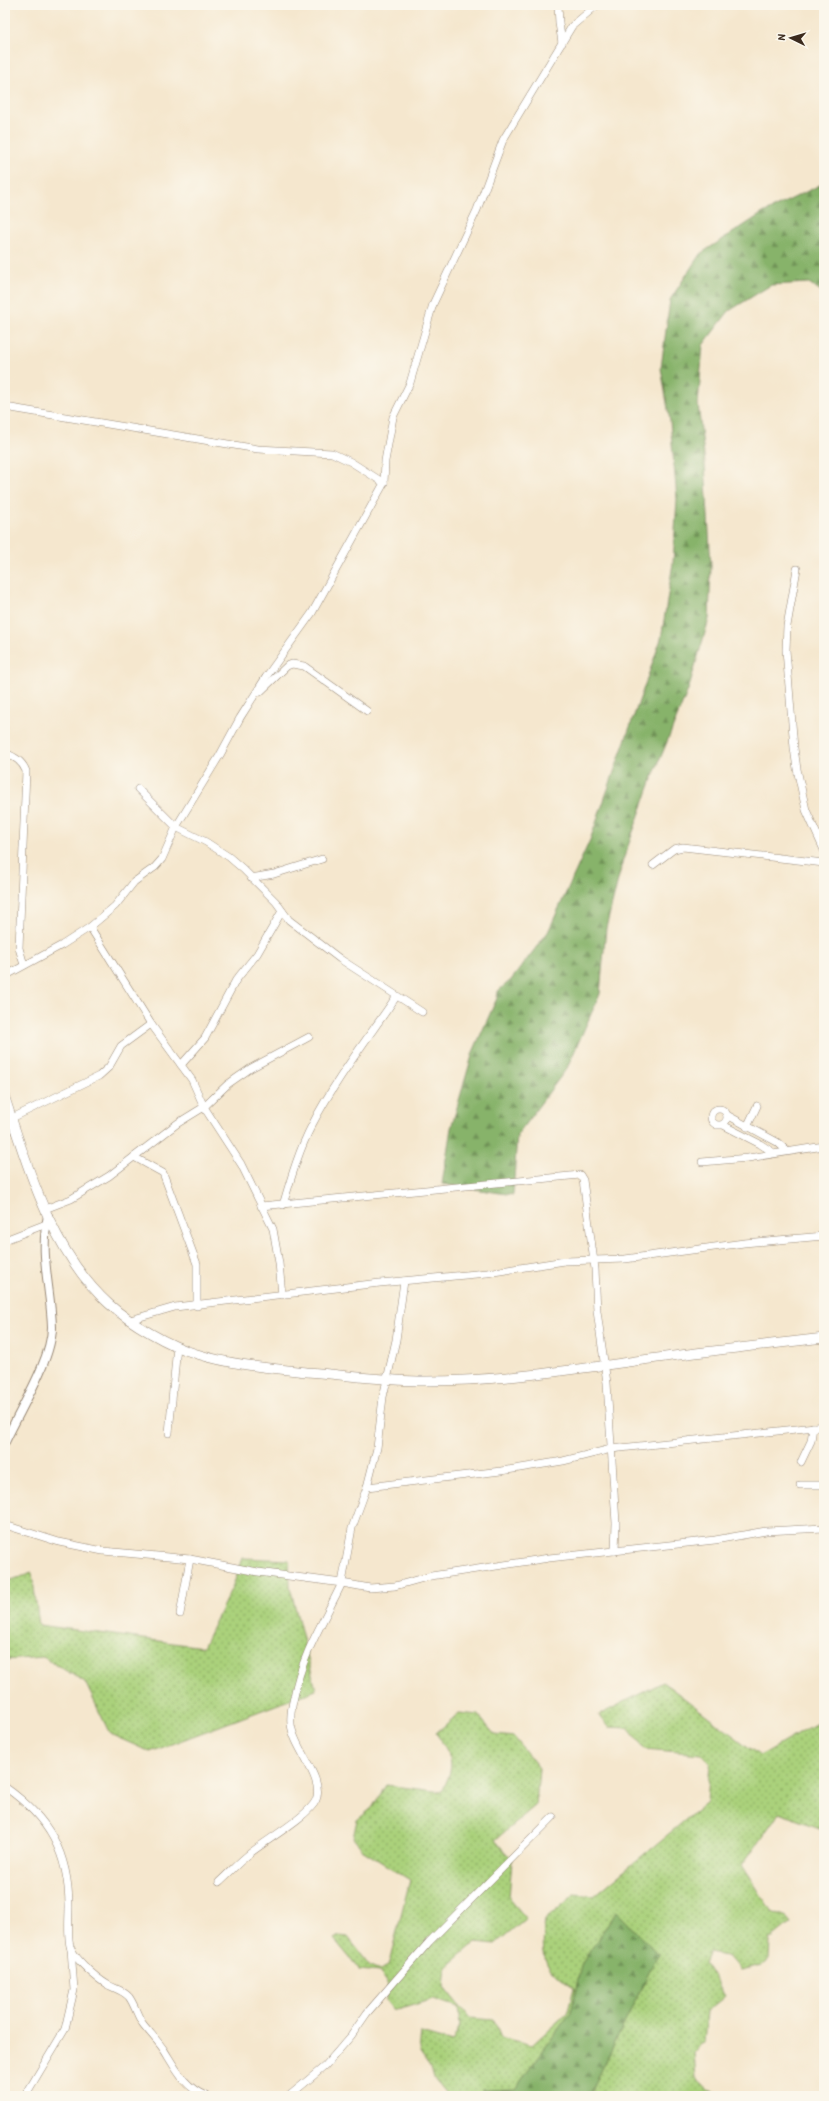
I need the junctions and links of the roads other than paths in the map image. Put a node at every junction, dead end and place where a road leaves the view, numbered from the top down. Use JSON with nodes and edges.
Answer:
{"nodes":[{"id":1,"x":558,"y":5,"type":"edge"},
{"id":2,"x":596,"y":5,"type":"edge"},
{"id":3,"x":562,"y":43,"type":"junction"},
{"id":4,"x":5,"y":407,"type":"edge"},
{"id":5,"x":384,"y":483,"type":"junction"},
{"id":6,"x":797,"y":569,"type":"dead end"},
{"id":7,"x":250,"y":702,"type":"junction"},
{"id":8,"x":367,"y":711,"type":"dead end"},
{"id":9,"x":5,"y":753,"type":"edge"},
{"id":10,"x":138,"y":789,"type":"dead end"},
{"id":11,"x":176,"y":827,"type":"junction"},
{"id":12,"x":824,"y":850,"type":"edge"},
{"id":13,"x":322,"y":859,"type":"dead end"},
{"id":14,"x":824,"y":864,"type":"edge"},
{"id":15,"x":653,"y":866,"type":"dead end"},
{"id":16,"x":251,"y":878,"type":"junction"},
{"id":17,"x":282,"y":911,"type":"junction"},
{"id":18,"x":90,"y":927,"type":"junction"},
{"id":19,"x":24,"y":965,"type":"junction"},
{"id":20,"x":5,"y":976,"type":"edge"},
{"id":21,"x":396,"y":997,"type":"junction"},
{"id":22,"x":422,"y":1012,"type":"dead end"},
{"id":23,"x":151,"y":1024,"type":"junction"},
{"id":24,"x":309,"y":1037,"type":"dead end"},
{"id":25,"x":181,"y":1064,"type":"junction"},
{"id":26,"x":5,"y":1098,"type":"edge"},
{"id":27,"x":757,"y":1106,"type":"dead end"},
{"id":28,"x":204,"y":1107,"type":"junction"},
{"id":29,"x":727,"y":1115,"type":"junction"},
{"id":30,"x":12,"y":1118,"type":"junction"},
{"id":31,"x":723,"y":1125,"type":"junction"},
{"id":32,"x":747,"y":1127,"type":"junction"},
{"id":33,"x":824,"y":1146,"type":"edge"},
{"id":34,"x":787,"y":1151,"type":"junction"},
{"id":35,"x":774,"y":1153,"type":"junction"},
{"id":36,"x":134,"y":1157,"type":"junction"},
{"id":37,"x":702,"y":1162,"type":"dead end"},
{"id":38,"x":282,"y":1205,"type":"junction"},
{"id":39,"x":261,"y":1206,"type":"junction"},
{"id":40,"x":46,"y":1216,"type":"junction"},
{"id":41,"x":824,"y":1236,"type":"edge"},
{"id":42,"x":5,"y":1240,"type":"edge"},
{"id":43,"x":593,"y":1260,"type":"junction"},
{"id":44,"x":404,"y":1281,"type":"junction"},
{"id":45,"x":282,"y":1295,"type":"junction"},
{"id":46,"x":197,"y":1306,"type":"junction"},
{"id":47,"x":130,"y":1320,"type":"junction"},
{"id":48,"x":824,"y":1338,"type":"edge"},
{"id":49,"x":177,"y":1346,"type":"junction"},
{"id":50,"x":605,"y":1367,"type":"junction"},
{"id":51,"x":387,"y":1379,"type":"junction"},
{"id":52,"x":824,"y":1426,"type":"edge"},
{"id":53,"x":813,"y":1427,"type":"junction"},
{"id":54,"x":170,"y":1433,"type":"dead end"},
{"id":55,"x":5,"y":1442,"type":"edge"},
{"id":56,"x":611,"y":1449,"type":"junction"},
{"id":57,"x":801,"y":1462,"type":"dead end"},
{"id":58,"x":800,"y":1485,"type":"dead end"},
{"id":59,"x":367,"y":1486,"type":"junction"},
{"id":60,"x":824,"y":1486,"type":"edge"},
{"id":61,"x":5,"y":1525,"type":"edge"},
{"id":62,"x":824,"y":1528,"type":"edge"},
{"id":63,"x":615,"y":1551,"type":"junction"},
{"id":64,"x":190,"y":1559,"type":"junction"},
{"id":65,"x":342,"y":1582,"type":"junction"},
{"id":66,"x":180,"y":1614,"type":"dead end"},
{"id":67,"x":5,"y":1787,"type":"edge"},
{"id":68,"x":553,"y":1817,"type":"dead end"},
{"id":69,"x":219,"y":1882,"type":"dead end"},
{"id":70,"x":71,"y":1949,"type":"junction"},
{"id":71,"x":25,"y":2096,"type":"edge"},
{"id":72,"x":206,"y":2096,"type":"edge"},
{"id":73,"x":289,"y":2096,"type":"edge"}],
"edges":[{"from":1,"to":3,"type":"street"},
{"from":2,"to":3,"type":"street"},
{"from":3,"to":5,"type":"street"},
{"from":4,"to":5,"type":"street"},
{"from":5,"to":7,"type":"street"},
{"from":6,"to":12,"type":"street"},
{"from":7,"to":8,"type":"street"},
{"from":7,"to":11,"type":"street"},
{"from":9,"to":19,"type":"street"},
{"from":10,"to":11,"type":"street"},
{"from":11,"to":16,"type":"street"},
{"from":11,"to":18,"type":"street"},
{"from":13,"to":16,"type":"street"},
{"from":14,"to":15,"type":"street"},
{"from":16,"to":17,"type":"street"},
{"from":17,"to":21,"type":"street"},
{"from":17,"to":25,"type":"street"},
{"from":18,"to":19,"type":"street"},
{"from":18,"to":23,"type":"street"},
{"from":19,"to":20,"type":"street"},
{"from":21,"to":22,"type":"street"},
{"from":21,"to":38,"type":"street"},
{"from":23,"to":25,"type":"street"},
{"from":23,"to":30,"type":"street"},
{"from":24,"to":28,"type":"street"},
{"from":25,"to":28,"type":"street"},
{"from":26,"to":30,"type":"main road"},
{"from":27,"to":32,"type":"street"},
{"from":28,"to":36,"type":"street"},
{"from":28,"to":39,"type":"street"},
{"from":29,"to":31,"type":"street"},
{"from":29,"to":31,"type":"street"},
{"from":29,"to":32,"type":"street"},
{"from":30,"to":40,"type":"main road"},
{"from":31,"to":35,"type":"street"},
{"from":32,"to":34,"type":"street"},
{"from":33,"to":34,"type":"street"},
{"from":34,"to":35,"type":"street"},
{"from":35,"to":37,"type":"street"},
{"from":36,"to":40,"type":"street"},
{"from":36,"to":46,"type":"street"},
{"from":38,"to":39,"type":"street"},
{"from":38,"to":43,"type":"street"},
{"from":39,"to":45,"type":"street"},
{"from":40,"to":42,"type":"street"},
{"from":40,"to":47,"type":"main road"},
{"from":40,"to":55,"type":"street"},
{"from":41,"to":43,"type":"street"},
{"from":43,"to":44,"type":"street"},
{"from":43,"to":50,"type":"street"},
{"from":44,"to":45,"type":"street"},
{"from":44,"to":51,"type":"street"},
{"from":45,"to":46,"type":"street"},
{"from":46,"to":47,"type":"street"},
{"from":47,"to":49,"type":"main road"},
{"from":48,"to":50,"type":"main road"},
{"from":49,"to":51,"type":"main road"},
{"from":49,"to":54,"type":"street"},
{"from":50,"to":51,"type":"main road"},
{"from":50,"to":56,"type":"street"},
{"from":51,"to":59,"type":"street"},
{"from":52,"to":53,"type":"street"},
{"from":53,"to":56,"type":"street"},
{"from":53,"to":57,"type":"street"},
{"from":56,"to":59,"type":"street"},
{"from":56,"to":63,"type":"street"},
{"from":58,"to":60,"type":"street"},
{"from":59,"to":65,"type":"street"},
{"from":61,"to":64,"type":"street"},
{"from":62,"to":63,"type":"street"},
{"from":63,"to":65,"type":"street"},
{"from":64,"to":65,"type":"street"},
{"from":64,"to":66,"type":"street"},
{"from":65,"to":69,"type":"street"},
{"from":67,"to":70,"type":"street"},
{"from":68,"to":73,"type":"street"},
{"from":70,"to":71,"type":"street"},
{"from":70,"to":72,"type":"street"}]}
